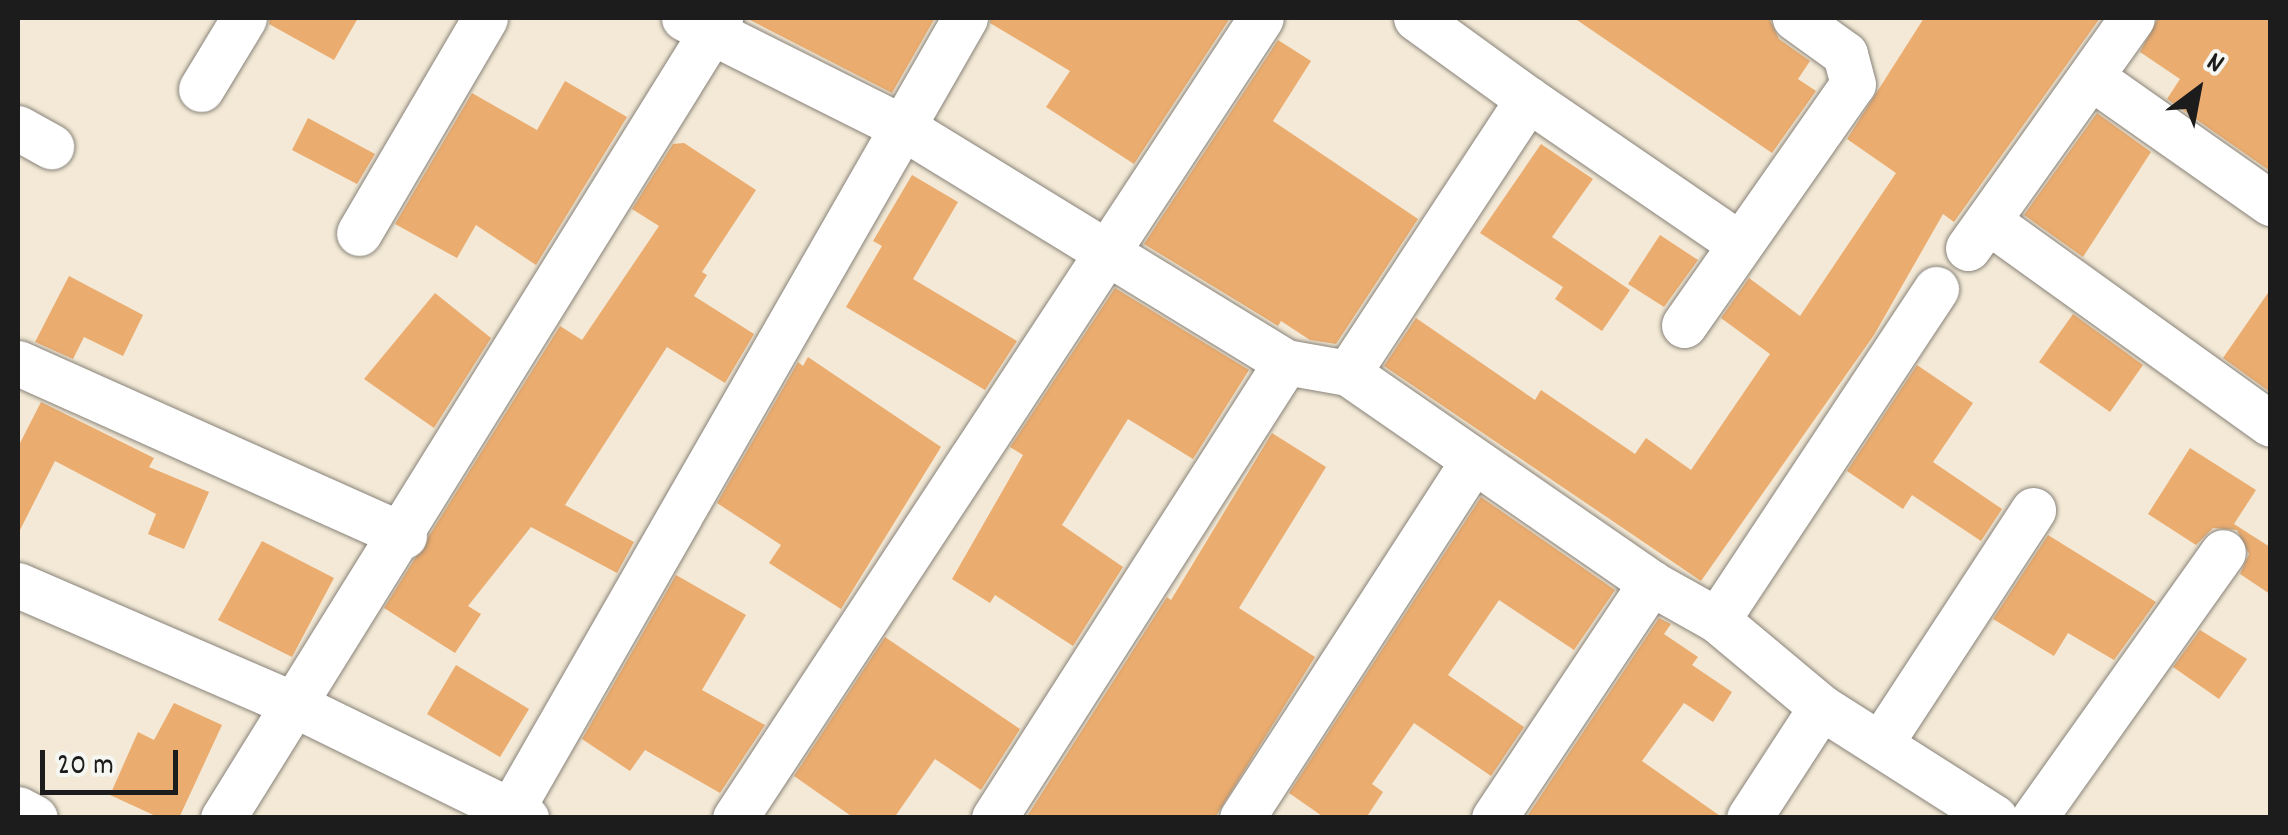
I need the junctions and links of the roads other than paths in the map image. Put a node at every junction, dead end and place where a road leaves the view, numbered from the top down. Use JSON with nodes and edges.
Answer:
{"nodes":[{"id":1,"x":244,"y":18,"type":"edge"},
{"id":2,"x":485,"y":18,"type":"edge"},
{"id":3,"x":965,"y":18,"type":"edge"},
{"id":4,"x":1261,"y":18,"type":"edge"},
{"id":5,"x":1416,"y":18,"type":"edge"},
{"id":6,"x":1795,"y":18,"type":"edge"},
{"id":7,"x":2132,"y":18,"type":"edge"},
{"id":8,"x":705,"y":22,"type":"edge"},
{"id":9,"x":2091,"y":77,"type":"junction"},
{"id":10,"x":202,"y":88,"type":"dead end"},
{"id":11,"x":1528,"y":100,"type":"junction"},
{"id":12,"x":904,"y":128,"type":"junction"},
{"id":13,"x":2270,"y":203,"type":"edge"},
{"id":14,"x":360,"y":232,"type":"dead end"},
{"id":15,"x":1740,"y":244,"type":"junction"},
{"id":16,"x":1108,"y":256,"type":"junction"},
{"id":17,"x":1936,"y":290,"type":"dead end"},
{"id":18,"x":1684,"y":325,"type":"dead end"},
{"id":19,"x":18,"y":362,"type":"edge"},
{"id":20,"x":1286,"y":362,"type":"junction"},
{"id":21,"x":1348,"y":373,"type":"junction"},
{"id":22,"x":2270,"y":424,"type":"edge"},
{"id":23,"x":1472,"y":463,"type":"junction"},
{"id":24,"x":2033,"y":510,"type":"dead end"},
{"id":25,"x":404,"y":536,"type":"junction"},
{"id":26,"x":2223,"y":552,"type":"dead end"},
{"id":27,"x":1651,"y":583,"type":"junction"},
{"id":28,"x":18,"y":585,"type":"edge"},
{"id":29,"x":1717,"y":620,"type":"junction"},
{"id":30,"x":290,"y":702,"type":"junction"},
{"id":31,"x":1821,"y":707,"type":"junction"},
{"id":32,"x":1882,"y":741,"type":"junction"},
{"id":33,"x":18,"y":809,"type":"edge"},
{"id":34,"x":518,"y":814,"type":"edge"},
{"id":35,"x":1989,"y":816,"type":"edge"},
{"id":36,"x":35,"y":818,"type":"edge"},
{"id":37,"x":223,"y":818,"type":"edge"},
{"id":38,"x":735,"y":818,"type":"edge"},
{"id":39,"x":994,"y":818,"type":"edge"},
{"id":40,"x":1242,"y":818,"type":"edge"},
{"id":41,"x":1494,"y":818,"type":"edge"},
{"id":42,"x":1749,"y":818,"type":"edge"},
{"id":43,"x":2034,"y":818,"type":"edge"}],
"edges":[{"from":1,"to":10,"type":"street"},
{"from":2,"to":14,"type":"street"},
{"from":3,"to":12,"type":"street"},
{"from":4,"to":16,"type":"street"},
{"from":5,"to":11,"type":"street"},
{"from":6,"to":15,"type":"street"},
{"from":7,"to":9,"type":"street"},
{"from":8,"to":12,"type":"street"},
{"from":8,"to":25,"type":"street"},
{"from":9,"to":13,"type":"street"},
{"from":9,"to":22,"type":"street"},
{"from":11,"to":15,"type":"street"},
{"from":11,"to":21,"type":"street"},
{"from":12,"to":16,"type":"street"},
{"from":12,"to":34,"type":"street"},
{"from":15,"to":18,"type":"street"},
{"from":16,"to":20,"type":"street"},
{"from":16,"to":38,"type":"street"},
{"from":17,"to":29,"type":"street"},
{"from":19,"to":25,"type":"street"},
{"from":20,"to":21,"type":"street"},
{"from":20,"to":39,"type":"street"},
{"from":21,"to":23,"type":"street"},
{"from":23,"to":27,"type":"street"},
{"from":23,"to":40,"type":"street"},
{"from":24,"to":32,"type":"street"},
{"from":25,"to":30,"type":"street"},
{"from":26,"to":43,"type":"street"},
{"from":27,"to":29,"type":"street"},
{"from":27,"to":41,"type":"street"},
{"from":28,"to":30,"type":"street"},
{"from":29,"to":31,"type":"street"},
{"from":30,"to":34,"type":"street"},
{"from":30,"to":37,"type":"street"},
{"from":31,"to":32,"type":"street"},
{"from":31,"to":42,"type":"street"},
{"from":32,"to":35,"type":"street"},
{"from":33,"to":36,"type":"street"}]}
